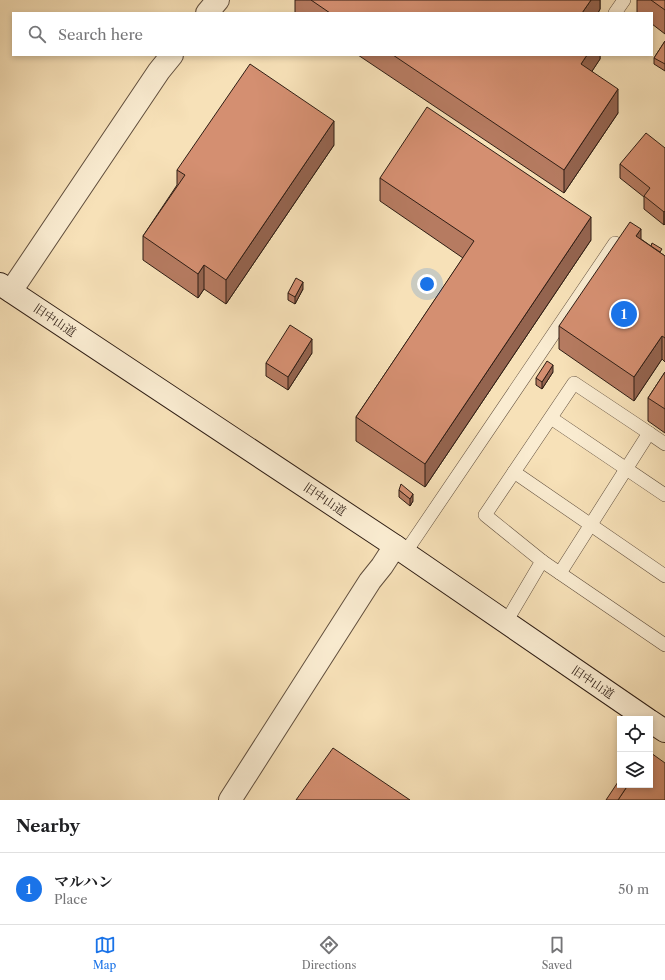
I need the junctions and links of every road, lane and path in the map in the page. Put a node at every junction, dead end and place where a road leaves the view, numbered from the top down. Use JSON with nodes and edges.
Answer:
{"nodes":[{"id":1,"x":218,"y":0,"type":"edge"},
{"id":2,"x":624,"y":0,"type":"edge"},
{"id":3,"x":208,"y":12,"type":"edge"},
{"id":4,"x":616,"y":12,"type":"edge"},
{"id":5,"x":171,"y":56,"type":"edge"},
{"id":6,"x":614,"y":243,"type":"edge"},
{"id":7,"x":6,"y":287,"type":"edge"},
{"id":8,"x":550,"y":418,"type":"junction"},
{"id":9,"x":649,"y":433,"type":"junction"},
{"id":10,"x":665,"y":444,"type":"edge"},
{"id":11,"x":627,"y":469,"type":"junction"},
{"id":12,"x":514,"y":472,"type":"junction"},
{"id":13,"x":665,"y":495,"type":"edge"},
{"id":14,"x":591,"y":525,"type":"junction"},
{"id":15,"x":400,"y":549,"type":"junction"},
{"id":16,"x":542,"y":561,"type":"junction"},
{"id":17,"x":560,"y":573,"type":"junction"},
{"id":18,"x":665,"y":576,"type":"edge"},
{"id":19,"x":506,"y":622,"type":"junction"},
{"id":20,"x":665,"y":645,"type":"edge"},
{"id":21,"x":643,"y":716,"type":"edge"},
{"id":22,"x":653,"y":723,"type":"edge"},
{"id":23,"x":665,"y":731,"type":"edge"},
{"id":24,"x":230,"y":800,"type":"edge"}],
"edges":[{"from":1,"to":3,"type":"main road"},
{"from":2,"to":4,"type":"lane"},
{"from":5,"to":7,"type":"main road"},
{"from":6,"to":15,"type":"lane"},
{"from":7,"to":15,"type":"main road","name":"旧中山道"},
{"from":8,"to":9,"type":"lane"},
{"from":8,"to":11,"type":"lane"},
{"from":8,"to":12,"type":"lane"},
{"from":9,"to":10,"type":"lane"},
{"from":9,"to":11,"type":"lane"},
{"from":11,"to":13,"type":"lane"},
{"from":11,"to":14,"type":"lane"},
{"from":12,"to":14,"type":"lane"},
{"from":12,"to":16,"type":"lane"},
{"from":14,"to":17,"type":"lane"},
{"from":14,"to":18,"type":"lane"},
{"from":15,"to":19,"type":"main road","name":"旧中山道"},
{"from":15,"to":24,"type":"main road"},
{"from":16,"to":17,"type":"lane"},
{"from":16,"to":19,"type":"lane"},
{"from":17,"to":20,"type":"lane"},
{"from":19,"to":21,"type":"main road","name":"旧中山道"},
{"from":22,"to":23,"type":"main road"}]}
